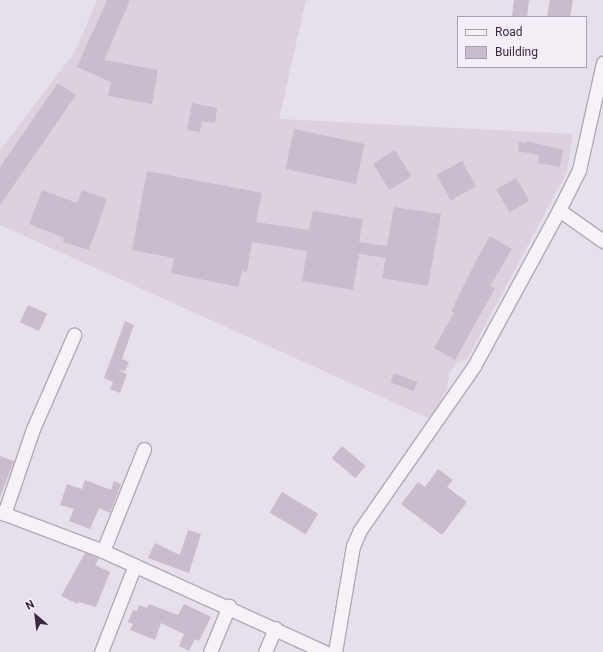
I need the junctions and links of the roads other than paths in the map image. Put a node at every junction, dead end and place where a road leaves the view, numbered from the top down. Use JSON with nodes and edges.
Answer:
{"nodes":[{"id":1,"x":603,"y":63,"type":"edge"},
{"id":2,"x":559,"y":210,"type":"junction"},
{"id":3,"x":603,"y":241,"type":"edge"},
{"id":4,"x":74,"y":335,"type":"dead end"},
{"id":5,"x":144,"y":449,"type":"dead end"},
{"id":6,"x":2,"y":513,"type":"edge"},
{"id":7,"x":103,"y":551,"type":"junction"},
{"id":8,"x":135,"y":565,"type":"junction"},
{"id":9,"x":229,"y":606,"type":"junction"},
{"id":10,"x":275,"y":628,"type":"junction"},
{"id":11,"x":101,"y":652,"type":"edge"},
{"id":12,"x":210,"y":652,"type":"edge"},
{"id":13,"x":266,"y":652,"type":"edge"},
{"id":14,"x":325,"y":652,"type":"edge"},
{"id":15,"x":335,"y":652,"type":"edge"}],
"edges":[{"from":1,"to":2,"type":"street"},
{"from":2,"to":3,"type":"street"},
{"from":2,"to":15,"type":"street"},
{"from":4,"to":6,"type":"street"},
{"from":5,"to":7,"type":"street"},
{"from":6,"to":7,"type":"street"},
{"from":7,"to":8,"type":"street"},
{"from":8,"to":9,"type":"street"},
{"from":8,"to":11,"type":"street"},
{"from":9,"to":10,"type":"street"},
{"from":9,"to":12,"type":"street"},
{"from":10,"to":13,"type":"street"},
{"from":10,"to":14,"type":"street"}]}
